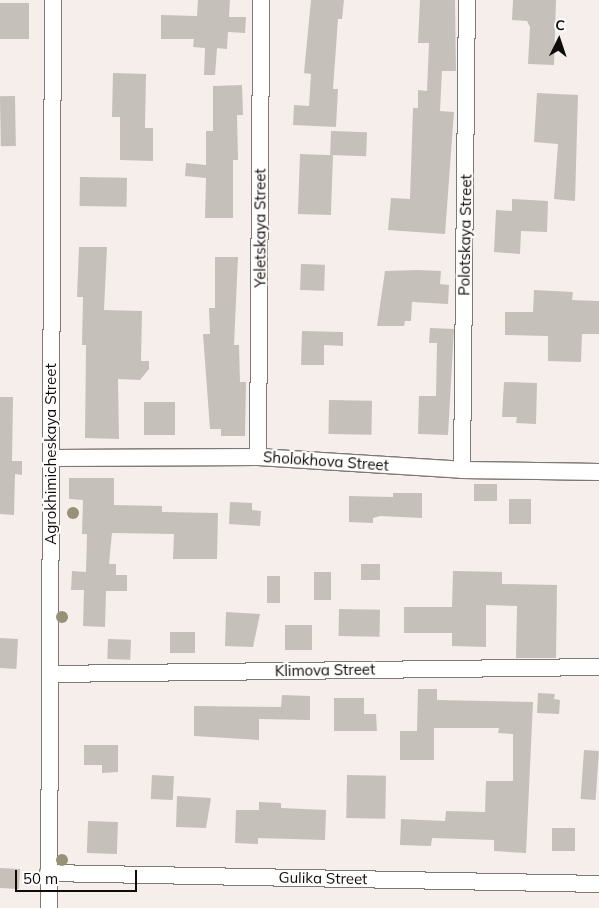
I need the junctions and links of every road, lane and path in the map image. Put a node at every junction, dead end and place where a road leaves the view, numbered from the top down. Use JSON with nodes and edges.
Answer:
{"nodes":[{"id":1,"x":53,"y":0,"type":"edge"},
{"id":2,"x":261,"y":0,"type":"edge"},
{"id":3,"x":467,"y":0,"type":"edge"},
{"id":4,"x":258,"y":457,"type":"junction"},
{"id":5,"x":53,"y":458,"type":"junction"},
{"id":6,"x":462,"y":470,"type":"junction"},
{"id":7,"x":599,"y":472,"type":"edge"},
{"id":8,"x":599,"y":667,"type":"edge"},
{"id":9,"x":51,"y":674,"type":"junction"},
{"id":10,"x":48,"y":873,"type":"junction"},
{"id":11,"x":599,"y":884,"type":"edge"},
{"id":12,"x":49,"y":908,"type":"edge"}],
"edges":[{"from":1,"to":5,"type":"street","name":"Agrokhimicheskaya Street"},
{"from":2,"to":4,"type":"street","name":"Yeletskaya Street"},
{"from":3,"to":6,"type":"street","name":"Polotskaya Street"},
{"from":4,"to":5,"type":"street","name":"Sholokhova Street"},
{"from":4,"to":6,"type":"street","name":"Sholokhova Street"},
{"from":5,"to":9,"type":"street","name":"Agrokhimicheskaya Street"},
{"from":6,"to":7,"type":"street","name":"Sholokhova Street"},
{"from":8,"to":9,"type":"street","name":"Klimova Street"},
{"from":9,"to":10,"type":"street","name":"Agrokhimicheskaya Street"},
{"from":10,"to":11,"type":"street","name":"Gulika Street"},
{"from":10,"to":12,"type":"street","name":"Agrokhimicheskaya Street"}]}
